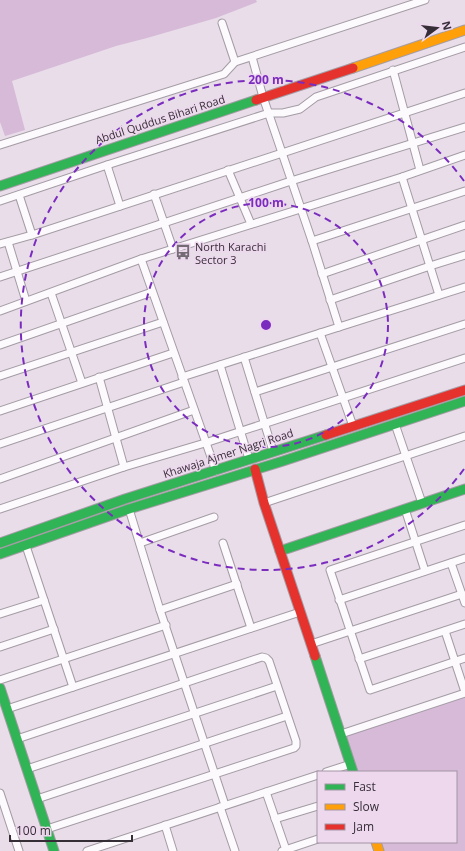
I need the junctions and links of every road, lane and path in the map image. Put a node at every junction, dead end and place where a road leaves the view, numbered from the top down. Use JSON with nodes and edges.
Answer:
{"nodes":[{"id":1,"x":425,"y":0,"type":"edge"},
{"id":2,"x":222,"y":22,"type":"dead end"},
{"id":3,"x":465,"y":30,"type":"edge"},
{"id":4,"x":465,"y":47,"type":"edge"},
{"id":5,"x":252,"y":57,"type":"junction"},
{"id":6,"x":235,"y":62,"type":"junction"},
{"id":7,"x":393,"y":70,"type":"junction"},
{"id":8,"x":465,"y":93,"type":"edge"},
{"id":9,"x":263,"y":97,"type":"junction"},
{"id":10,"x":404,"y":112,"type":"junction"},
{"id":11,"x":269,"y":113,"type":"junction"},
{"id":12,"x":465,"y":127,"type":"edge"},
{"id":13,"x":412,"y":143,"type":"junction"},
{"id":14,"x":0,"y":145,"type":"edge"},
{"id":15,"x":282,"y":153,"type":"junction"},
{"id":16,"x":465,"y":156,"type":"edge"},
{"id":17,"x":107,"y":165,"type":"junction"},
{"id":18,"x":228,"y":170,"type":"junction"},
{"id":19,"x":420,"y":170,"type":"junction"},
{"id":20,"x":402,"y":177,"type":"junction"},
{"id":21,"x":291,"y":181,"type":"junction"},
{"id":22,"x":0,"y":186,"type":"edge"},
{"id":23,"x":465,"y":191,"type":"edge"},
{"id":24,"x":154,"y":194,"type":"junction"},
{"id":25,"x":19,"y":195,"type":"junction"},
{"id":26,"x":239,"y":198,"type":"junction"},
{"id":27,"x":0,"y":201,"type":"edge"},
{"id":28,"x":120,"y":206,"type":"junction"},
{"id":29,"x":300,"y":208,"type":"junction"},
{"id":30,"x":411,"y":208,"type":"junction"},
{"id":31,"x":164,"y":223,"type":"junction"},
{"id":32,"x":251,"y":224,"type":"junction"},
{"id":33,"x":465,"y":225,"type":"edge"},
{"id":34,"x":32,"y":235,"type":"junction"},
{"id":35,"x":421,"y":240,"type":"junction"},
{"id":36,"x":312,"y":241,"type":"junction"},
{"id":37,"x":8,"y":242,"type":"junction"},
{"id":38,"x":0,"y":244,"type":"edge"},
{"id":39,"x":173,"y":249,"type":"junction"},
{"id":40,"x":465,"y":255,"type":"edge"},
{"id":41,"x":141,"y":259,"type":"junction"},
{"id":42,"x":430,"y":266,"type":"junction"},
{"id":43,"x":17,"y":271,"type":"junction"},
{"id":44,"x":322,"y":274,"type":"junction"},
{"id":45,"x":0,"y":277,"type":"edge"},
{"id":46,"x":465,"y":287,"type":"edge"},
{"id":47,"x":152,"y":292,"type":"junction"},
{"id":48,"x":51,"y":293,"type":"junction"},
{"id":49,"x":439,"y":295,"type":"junction"},
{"id":50,"x":330,"y":300,"type":"junction"},
{"id":51,"x":26,"y":301,"type":"junction"},
{"id":52,"x":0,"y":311,"type":"edge"},
{"id":53,"x":163,"y":322,"type":"junction"},
{"id":54,"x":62,"y":324,"type":"junction"},
{"id":55,"x":465,"y":324,"type":"edge"},
{"id":56,"x":339,"y":326,"type":"junction"},
{"id":57,"x":320,"y":333,"type":"junction"},
{"id":58,"x":0,"y":345,"type":"edge"},
{"id":59,"x":72,"y":352,"type":"junction"},
{"id":60,"x":174,"y":352,"type":"junction"},
{"id":61,"x":244,"y":357,"type":"junction"},
{"id":62,"x":465,"y":358,"type":"edge"},
{"id":63,"x":220,"y":365,"type":"junction"},
{"id":64,"x":332,"y":368,"type":"junction"},
{"id":65,"x":0,"y":376,"type":"edge"},
{"id":66,"x":99,"y":377,"type":"junction"},
{"id":67,"x":183,"y":380,"type":"junction"},
{"id":68,"x":82,"y":383,"type":"junction"},
{"id":69,"x":465,"y":390,"type":"edge"},
{"id":70,"x":255,"y":392,"type":"junction"},
{"id":71,"x":343,"y":398,"type":"junction"},
{"id":72,"x":465,"y":402,"type":"edge"},
{"id":73,"x":107,"y":408,"type":"junction"},
{"id":74,"x":194,"y":410,"type":"junction"},
{"id":75,"x":0,"y":411,"type":"edge"},
{"id":76,"x":264,"y":424,"type":"junction"},
{"id":77,"x":395,"y":424,"type":"junction"},
{"id":78,"x":352,"y":426,"type":"junction"},
{"id":79,"x":240,"y":432,"type":"junction"},
{"id":80,"x":325,"y":436,"type":"junction"},
{"id":81,"x":465,"y":436,"type":"edge"},
{"id":82,"x":116,"y":438,"type":"junction"},
{"id":83,"x":205,"y":443,"type":"junction"},
{"id":84,"x":0,"y":444,"type":"edge"},
{"id":85,"x":328,"y":446,"type":"junction"},
{"id":86,"x":273,"y":452,"type":"junction"},
{"id":87,"x":405,"y":456,"type":"junction"},
{"id":88,"x":249,"y":459,"type":"junction"},
{"id":89,"x":124,"y":467,"type":"junction"},
{"id":90,"x":255,"y":469,"type":"junction"},
{"id":91,"x":216,"y":471,"type":"junction"},
{"id":92,"x":192,"y":478,"type":"junction"},
{"id":93,"x":0,"y":479,"type":"edge"},
{"id":94,"x":195,"y":489,"type":"junction"},
{"id":95,"x":465,"y":489,"type":"edge"},
{"id":96,"x":264,"y":503,"type":"junction"},
{"id":97,"x":422,"y":504,"type":"junction"},
{"id":98,"x":0,"y":509,"type":"edge"},
{"id":99,"x":129,"y":509,"type":"junction"},
{"id":100,"x":405,"y":509,"type":"junction"},
{"id":101,"x":214,"y":517,"type":"dead end"},
{"id":102,"x":465,"y":525,"type":"edge"},
{"id":103,"x":415,"y":542,"type":"junction"},
{"id":104,"x":0,"y":543,"type":"edge"},
{"id":105,"x":140,"y":543,"type":"junction"},
{"id":106,"x":223,"y":543,"type":"dead end"},
{"id":107,"x":26,"y":546,"type":"junction"},
{"id":108,"x":280,"y":551,"type":"junction"},
{"id":109,"x":0,"y":554,"type":"edge"},
{"id":110,"x":465,"y":558,"type":"edge"},
{"id":111,"x":451,"y":562,"type":"junction"},
{"id":112,"x":425,"y":571,"type":"junction"},
{"id":113,"x":237,"y":584,"type":"junction"},
{"id":114,"x":462,"y":594,"type":"junction"},
{"id":115,"x":44,"y":600,"type":"junction"},
{"id":116,"x":339,"y":600,"type":"junction"},
{"id":117,"x":465,"y":604,"type":"edge"},
{"id":118,"x":160,"y":610,"type":"junction"},
{"id":119,"x":300,"y":612,"type":"junction"},
{"id":120,"x":0,"y":614,"type":"edge"},
{"id":121,"x":465,"y":624,"type":"edge"},
{"id":122,"x":166,"y":625,"type":"junction"},
{"id":123,"x":251,"y":628,"type":"junction"},
{"id":124,"x":54,"y":629,"type":"junction"},
{"id":125,"x":350,"y":631,"type":"junction"},
{"id":126,"x":445,"y":631,"type":"junction"},
{"id":127,"x":311,"y":644,"type":"junction"},
{"id":128,"x":0,"y":647,"type":"edge"},
{"id":129,"x":175,"y":654,"type":"junction"},
{"id":130,"x":465,"y":658,"type":"edge"},
{"id":131,"x":64,"y":659,"type":"junction"},
{"id":132,"x":359,"y":659,"type":"junction"},
{"id":133,"x":455,"y":662,"type":"junction"},
{"id":134,"x":0,"y":680,"type":"edge"},
{"id":135,"x":185,"y":683,"type":"junction"},
{"id":136,"x":277,"y":686,"type":"junction"},
{"id":137,"x":73,"y":687,"type":"junction"},
{"id":138,"x":0,"y":688,"type":"edge"},
{"id":139,"x":465,"y":693,"type":"edge"},
{"id":140,"x":4,"y":706,"type":"edge"},
{"id":141,"x":195,"y":713,"type":"junction"},
{"id":142,"x":287,"y":716,"type":"junction"},
{"id":143,"x":341,"y":734,"type":"junction"},
{"id":144,"x":17,"y":739,"type":"junction"},
{"id":145,"x":205,"y":744,"type":"junction"},
{"id":146,"x":352,"y":768,"type":"edge"},
{"id":147,"x":27,"y":769,"type":"junction"},
{"id":148,"x":332,"y":771,"type":"edge"},
{"id":149,"x":214,"y":774,"type":"junction"},
{"id":150,"x":317,"y":775,"type":"edge"},
{"id":151,"x":266,"y":792,"type":"junction"},
{"id":152,"x":0,"y":794,"type":"edge"},
{"id":153,"x":37,"y":799,"type":"junction"},
{"id":154,"x":223,"y":806,"type":"junction"},
{"id":155,"x":317,"y":806,"type":"edge"},
{"id":156,"x":276,"y":819,"type":"junction"},
{"id":157,"x":165,"y":825,"type":"junction"},
{"id":158,"x":46,"y":829,"type":"junction"},
{"id":159,"x":317,"y":839,"type":"edge"},
{"id":160,"x":284,"y":850,"type":"edge"},
{"id":161,"x":19,"y":851,"type":"edge"},
{"id":162,"x":54,"y":851,"type":"edge"},
{"id":163,"x":87,"y":851,"type":"edge"},
{"id":164,"x":173,"y":851,"type":"edge"},
{"id":165,"x":235,"y":851,"type":"edge"}],
"edges":[{"from":1,"to":5,"type":"street"},
{"from":2,"to":6,"type":"street"},
{"from":3,"to":9,"type":"main road","name":"Abdul Quddus Bihari Road"},
{"from":4,"to":7,"type":"street"},
{"from":5,"to":6,"type":"street"},
{"from":5,"to":9,"type":"street"},
{"from":6,"to":14,"type":"street"},
{"from":7,"to":10,"type":"street"},
{"from":7,"to":11,"type":"street"},
{"from":8,"to":10,"type":"street"},
{"from":9,"to":11,"type":"street"},
{"from":9,"to":22,"type":"main road","name":"Abdul Quddus Bihari Road"},
{"from":10,"to":13,"type":"street"},
{"from":10,"to":15,"type":"street"},
{"from":11,"to":15,"type":"street"},
{"from":11,"to":17,"type":"street"},
{"from":12,"to":13,"type":"street"},
{"from":13,"to":19,"type":"street"},
{"from":13,"to":21,"type":"street"},
{"from":15,"to":18,"type":"street"},
{"from":15,"to":21,"type":"street"},
{"from":16,"to":19,"type":"street"},
{"from":17,"to":25,"type":"street"},
{"from":17,"to":28,"type":"street"},
{"from":18,"to":24,"type":"street"},
{"from":18,"to":26,"type":"street"},
{"from":19,"to":20,"type":"street"},
{"from":20,"to":29,"type":"street"},
{"from":20,"to":30,"type":"street"},
{"from":21,"to":26,"type":"street"},
{"from":21,"to":29,"type":"street"},
{"from":23,"to":30,"type":"street"},
{"from":24,"to":28,"type":"street"},
{"from":24,"to":31,"type":"street"},
{"from":25,"to":27,"type":"street"},
{"from":25,"to":34,"type":"street"},
{"from":26,"to":31,"type":"street"},
{"from":26,"to":32,"type":"street"},
{"from":28,"to":34,"type":"street"},
{"from":29,"to":32,"type":"street"},
{"from":29,"to":36,"type":"street"},
{"from":30,"to":35,"type":"street"},
{"from":30,"to":36,"type":"street"},
{"from":31,"to":39,"type":"street"},
{"from":31,"to":43,"type":"street"},
{"from":32,"to":39,"type":"street"},
{"from":33,"to":35,"type":"street"},
{"from":34,"to":37,"type":"street"},
{"from":35,"to":42,"type":"street"},
{"from":35,"to":44,"type":"street"},
{"from":36,"to":44,"type":"street"},
{"from":37,"to":38,"type":"street"},
{"from":37,"to":43,"type":"street"},
{"from":39,"to":41,"type":"street"},
{"from":40,"to":42,"type":"street"},
{"from":41,"to":47,"type":"street"},
{"from":41,"to":48,"type":"street"},
{"from":42,"to":49,"type":"street"},
{"from":42,"to":50,"type":"street"},
{"from":43,"to":45,"type":"street"},
{"from":43,"to":51,"type":"street"},
{"from":44,"to":50,"type":"street"},
{"from":46,"to":49,"type":"street"},
{"from":47,"to":53,"type":"street"},
{"from":47,"to":54,"type":"street"},
{"from":48,"to":51,"type":"street"},
{"from":48,"to":54,"type":"street"},
{"from":49,"to":56,"type":"street"},
{"from":50,"to":56,"type":"street"},
{"from":51,"to":52,"type":"street"},
{"from":53,"to":59,"type":"street"},
{"from":53,"to":60,"type":"street"},
{"from":54,"to":58,"type":"street"},
{"from":54,"to":59,"type":"street"},
{"from":55,"to":64,"type":"street"},
{"from":56,"to":57,"type":"street"},
{"from":57,"to":61,"type":"street"},
{"from":57,"to":64,"type":"street"},
{"from":59,"to":65,"type":"street"},
{"from":59,"to":68,"type":"street"},
{"from":60,"to":66,"type":"street"},
{"from":60,"to":67,"type":"street"},
{"from":61,"to":63,"type":"street"},
{"from":61,"to":70,"type":"street"},
{"from":62,"to":71,"type":"street"},
{"from":63,"to":67,"type":"street"},
{"from":63,"to":79,"type":"street"},
{"from":64,"to":70,"type":"street"},
{"from":64,"to":71,"type":"street"},
{"from":66,"to":68,"type":"street"},
{"from":66,"to":73,"type":"street"},
{"from":67,"to":73,"type":"street"},
{"from":67,"to":74,"type":"street"},
{"from":68,"to":75,"type":"street"},
{"from":69,"to":78,"type":"main road","name":"Khawaja Ajmer Nagri Road"},
{"from":70,"to":76,"type":"street"},
{"from":71,"to":76,"type":"street"},
{"from":71,"to":78,"type":"street"},
{"from":72,"to":77,"type":"main road"},
{"from":73,"to":82,"type":"street"},
{"from":73,"to":84,"type":"street"},
{"from":74,"to":82,"type":"street"},
{"from":74,"to":83,"type":"street"},
{"from":76,"to":79,"type":"street"},
{"from":76,"to":86,"type":"street"},
{"from":77,"to":85,"type":"main road"},
{"from":77,"to":87,"type":"street"},
{"from":78,"to":80,"type":"main road","name":"Khawaja Ajmer Nagri Road"},
{"from":79,"to":83,"type":"street"},
{"from":79,"to":88,"type":"street"},
{"from":80,"to":85,"type":"main road"},
{"from":80,"to":86,"type":"main road","name":"Khawaja Ajmer Nagri Road"},
{"from":81,"to":87,"type":"street"},
{"from":82,"to":89,"type":"street"},
{"from":82,"to":93,"type":"street"},
{"from":83,"to":89,"type":"street"},
{"from":83,"to":91,"type":"street"},
{"from":85,"to":90,"type":"main road"},
{"from":86,"to":88,"type":"main road","name":"Khawaja Ajmer Nagri Road"},
{"from":87,"to":96,"type":"street"},
{"from":87,"to":97,"type":"street"},
{"from":88,"to":91,"type":"main road","name":"Khawaja Ajmer Nagri Road"},
{"from":89,"to":98,"type":"street"},
{"from":90,"to":94,"type":"main road"},
{"from":90,"to":96,"type":"main road"},
{"from":91,"to":92,"type":"main road","name":"Khawaja Ajmer Nagri Road"},
{"from":92,"to":94,"type":"main road"},
{"from":92,"to":104,"type":"main road","name":"Khawaja Ajmer Nagri Road"},
{"from":94,"to":99,"type":"main road"},
{"from":95,"to":97,"type":"main road"},
{"from":96,"to":108,"type":"main road"},
{"from":97,"to":100,"type":"main road"},
{"from":99,"to":105,"type":"street"},
{"from":99,"to":107,"type":"main road"},
{"from":100,"to":103,"type":"street"},
{"from":100,"to":108,"type":"main road"},
{"from":101,"to":105,"type":"street"},
{"from":102,"to":103,"type":"street"},
{"from":103,"to":112,"type":"street"},
{"from":103,"to":116,"type":"street"},
{"from":105,"to":118,"type":"street"},
{"from":106,"to":113,"type":"street"},
{"from":107,"to":109,"type":"main road"},
{"from":107,"to":115,"type":"street"},
{"from":108,"to":119,"type":"main road"},
{"from":110,"to":111,"type":"street"},
{"from":111,"to":112,"type":"street"},
{"from":111,"to":114,"type":"street"},
{"from":112,"to":116,"type":"street"},
{"from":113,"to":118,"type":"street"},
{"from":113,"to":123,"type":"street"},
{"from":114,"to":117,"type":"street"},
{"from":114,"to":125,"type":"street"},
{"from":115,"to":120,"type":"street"},
{"from":115,"to":124,"type":"street"},
{"from":116,"to":125,"type":"street"},
{"from":118,"to":122,"type":"street"},
{"from":119,"to":123,"type":"street"},
{"from":119,"to":127,"type":"main road"},
{"from":121,"to":126,"type":"street"},
{"from":122,"to":129,"type":"street"},
{"from":122,"to":131,"type":"street"},
{"from":123,"to":129,"type":"street"},
{"from":124,"to":128,"type":"street"},
{"from":124,"to":131,"type":"street"},
{"from":125,"to":127,"type":"street"},
{"from":125,"to":132,"type":"street"},
{"from":126,"to":132,"type":"street"},
{"from":126,"to":133,"type":"street"},
{"from":127,"to":143,"type":"main road"},
{"from":129,"to":135,"type":"street"},
{"from":129,"to":137,"type":"street"},
{"from":130,"to":133,"type":"street"},
{"from":131,"to":134,"type":"street"},
{"from":131,"to":137,"type":"street"},
{"from":132,"to":133,"type":"street"},
{"from":133,"to":139,"type":"street"},
{"from":135,"to":136,"type":"street"},
{"from":135,"to":141,"type":"street"},
{"from":135,"to":144,"type":"street"},
{"from":136,"to":141,"type":"street"},
{"from":136,"to":142,"type":"street"},
{"from":137,"to":140,"type":"street"},
{"from":138,"to":140,"type":"main road"},
{"from":139,"to":143,"type":"street"},
{"from":140,"to":144,"type":"main road"},
{"from":141,"to":145,"type":"street"},
{"from":141,"to":147,"type":"street"},
{"from":142,"to":145,"type":"street"},
{"from":142,"to":149,"type":"street"},
{"from":143,"to":146,"type":"main road"},
{"from":144,"to":147,"type":"main road"},
{"from":145,"to":149,"type":"street"},
{"from":145,"to":153,"type":"street"},
{"from":146,"to":148,"type":"street"},
{"from":147,"to":153,"type":"main road"},
{"from":149,"to":154,"type":"street"},
{"from":149,"to":158,"type":"street"},
{"from":150,"to":151,"type":"street"},
{"from":151,"to":154,"type":"street"},
{"from":151,"to":156,"type":"street"},
{"from":152,"to":161,"type":"street"},
{"from":153,"to":158,"type":"main road"},
{"from":154,"to":157,"type":"street"},
{"from":154,"to":165,"type":"street"},
{"from":155,"to":156,"type":"street"},
{"from":156,"to":160,"type":"street"},
{"from":157,"to":163,"type":"street"},
{"from":157,"to":164,"type":"street"},
{"from":158,"to":162,"type":"main road"},
{"from":159,"to":160,"type":"street"}]}
